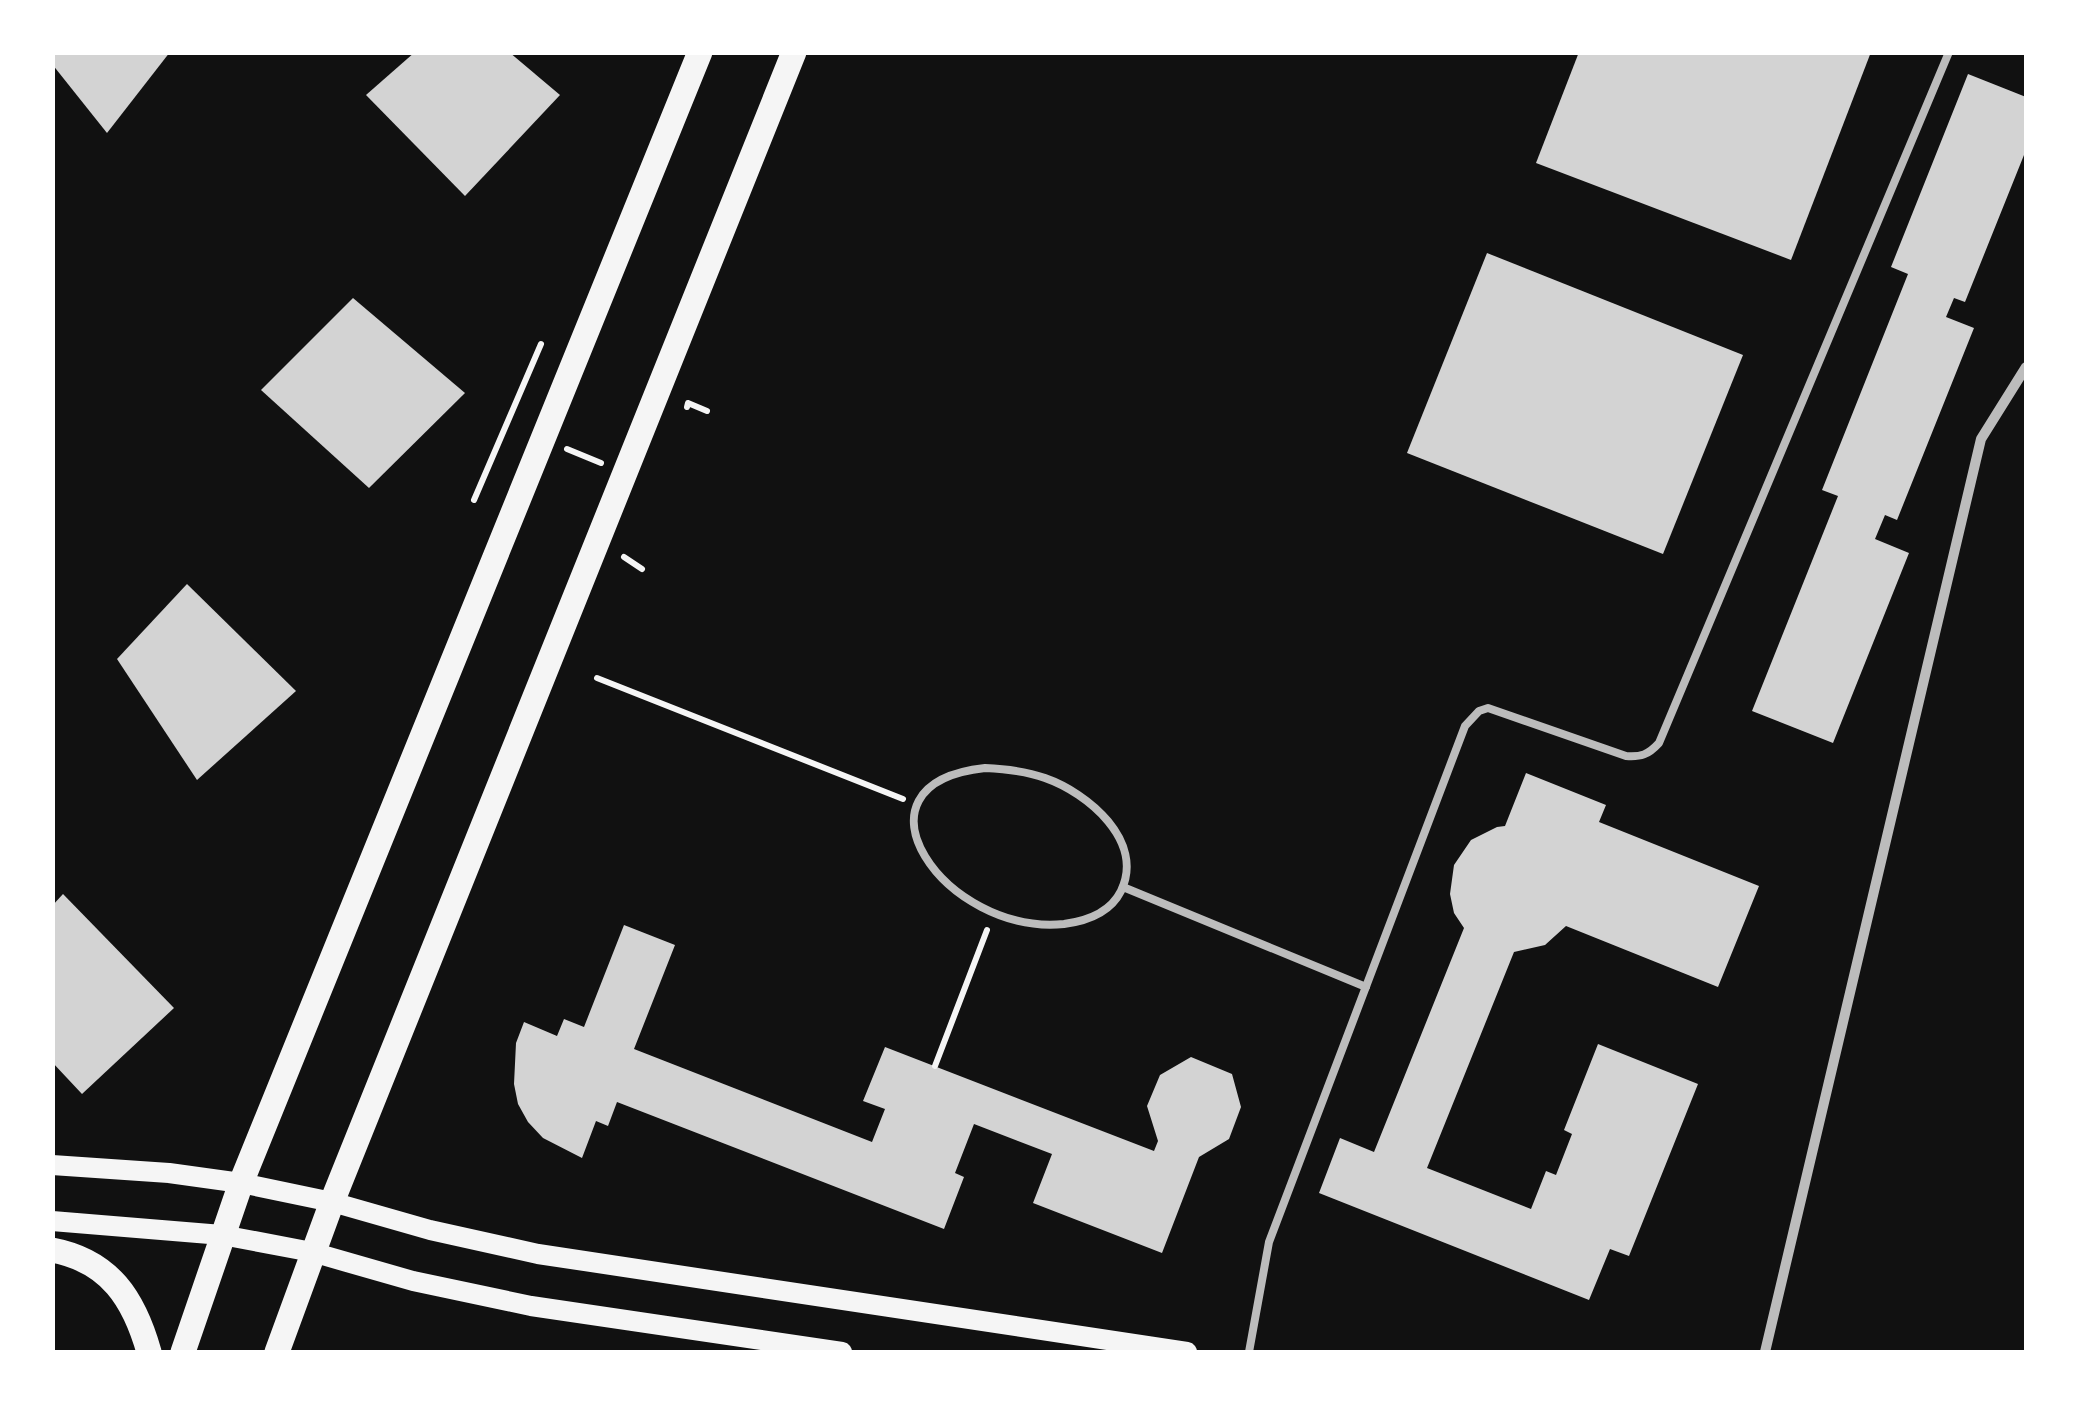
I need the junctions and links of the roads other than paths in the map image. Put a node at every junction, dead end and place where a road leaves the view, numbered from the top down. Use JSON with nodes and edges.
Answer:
{"nodes":[{"id":1,"x":700,"y":52,"type":"edge"},
{"id":2,"x":794,"y":52,"type":"edge"},
{"id":3,"x":1950,"y":52,"type":"edge"},
{"id":4,"x":2026,"y":367,"type":"edge"},
{"id":5,"x":1123,"y":887,"type":"junction"},
{"id":6,"x":1366,"y":986,"type":"junction"},
{"id":7,"x":52,"y":1165,"type":"edge"},
{"id":8,"x":241,"y":1183,"type":"junction"},
{"id":9,"x":332,"y":1202,"type":"junction"},
{"id":10,"x":52,"y":1221,"type":"edge"},
{"id":11,"x":222,"y":1235,"type":"junction"},
{"id":12,"x":52,"y":1250,"type":"edge"},
{"id":13,"x":312,"y":1252,"type":"junction"},
{"id":14,"x":149,"y":1352,"type":"edge"},
{"id":15,"x":184,"y":1352,"type":"edge"},
{"id":16,"x":277,"y":1352,"type":"edge"},
{"id":17,"x":842,"y":1352,"type":"edge"},
{"id":18,"x":1188,"y":1352,"type":"edge"},
{"id":19,"x":1249,"y":1352,"type":"edge"},
{"id":20,"x":1765,"y":1352,"type":"edge"}],
"edges":[{"from":1,"to":8,"type":"main road"},
{"from":2,"to":9,"type":"main road"},
{"from":3,"to":6,"type":"lane"},
{"from":4,"to":20,"type":"street"},
{"from":5,"to":5,"type":"lane"},
{"from":5,"to":6,"type":"lane"},
{"from":6,"to":19,"type":"lane"},
{"from":7,"to":8,"type":"main road"},
{"from":8,"to":9,"type":"main road"},
{"from":8,"to":11,"type":"main road"},
{"from":9,"to":13,"type":"main road"},
{"from":9,"to":18,"type":"main road"},
{"from":10,"to":11,"type":"main road"},
{"from":11,"to":13,"type":"main road"},
{"from":11,"to":15,"type":"main road"},
{"from":12,"to":14,"type":"main road"},
{"from":13,"to":16,"type":"main road"},
{"from":13,"to":17,"type":"main road"}]}
